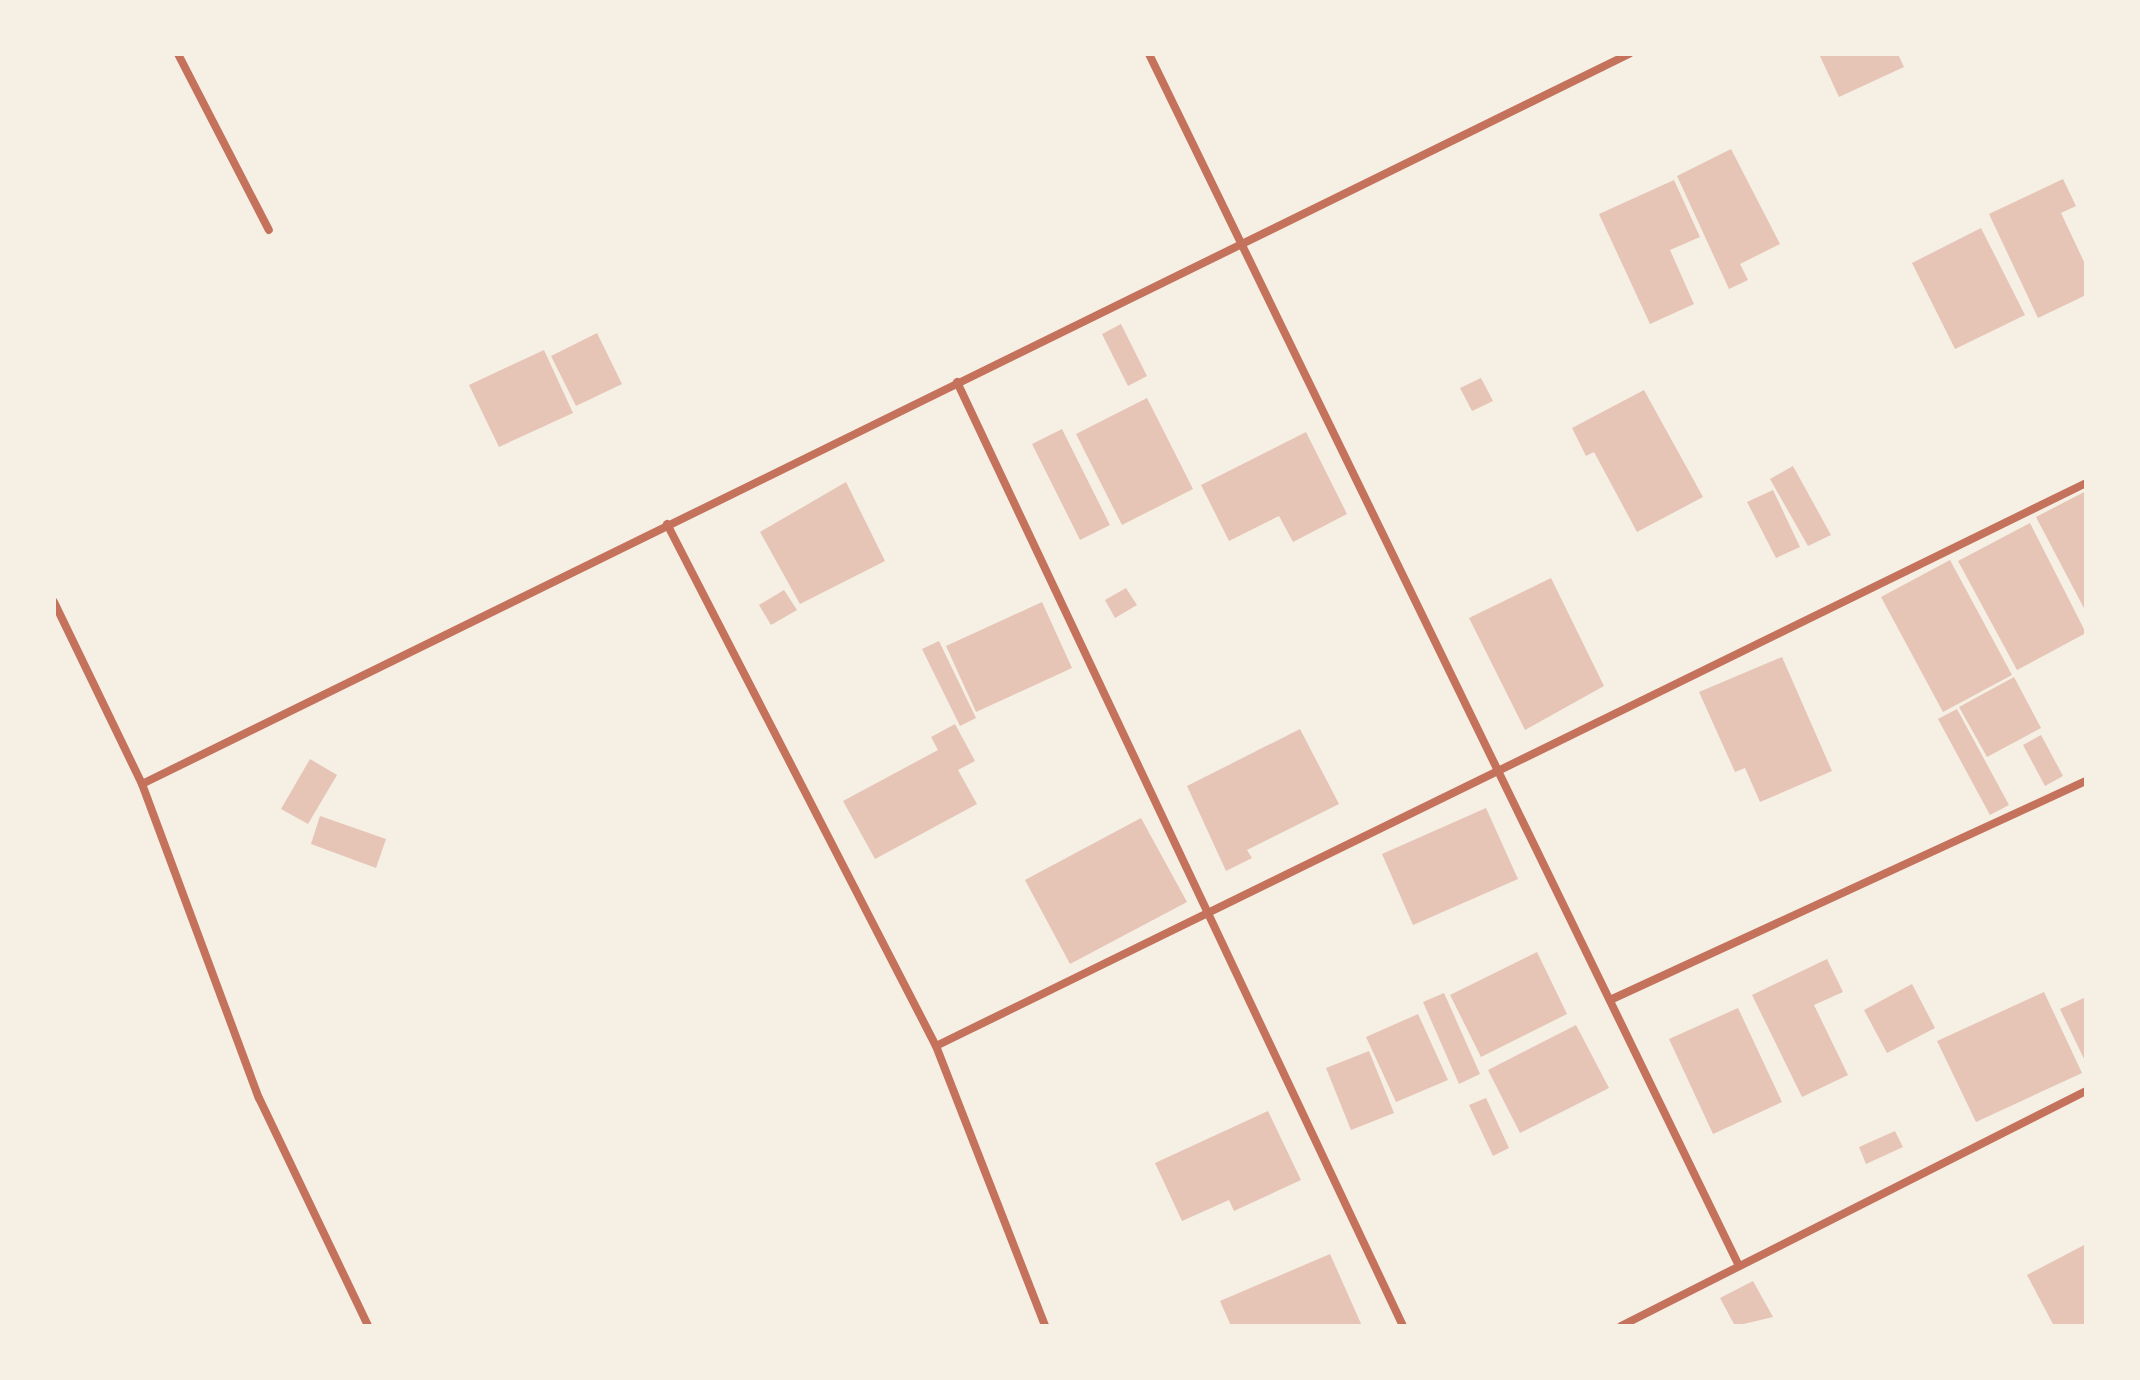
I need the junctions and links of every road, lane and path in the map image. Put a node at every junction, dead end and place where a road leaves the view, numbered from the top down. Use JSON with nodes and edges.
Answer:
{"nodes":[{"id":1,"x":178,"y":54,"type":"edge"},
{"id":2,"x":1149,"y":54,"type":"edge"},
{"id":3,"x":1629,"y":54,"type":"edge"},
{"id":4,"x":269,"y":230,"type":"dead end"},
{"id":5,"x":1241,"y":243,"type":"junction"},
{"id":6,"x":957,"y":382,"type":"junction"},
{"id":7,"x":2086,"y":483,"type":"edge"},
{"id":8,"x":667,"y":524,"type":"junction"},
{"id":9,"x":54,"y":602,"type":"edge"},
{"id":10,"x":1498,"y":771,"type":"junction"},
{"id":11,"x":2086,"y":781,"type":"edge"},
{"id":12,"x":142,"y":784,"type":"junction"},
{"id":13,"x":1208,"y":913,"type":"junction"},
{"id":14,"x":1610,"y":1000,"type":"junction"},
{"id":15,"x":936,"y":1046,"type":"junction"},
{"id":16,"x":2086,"y":1091,"type":"edge"},
{"id":17,"x":1739,"y":1266,"type":"junction"},
{"id":18,"x":368,"y":1326,"type":"edge"},
{"id":19,"x":1045,"y":1326,"type":"edge"},
{"id":20,"x":1403,"y":1326,"type":"edge"},
{"id":21,"x":1621,"y":1326,"type":"edge"}],
"edges":[{"from":1,"to":4,"type":"street"},
{"from":2,"to":5,"type":"street"},
{"from":3,"to":5,"type":"street"},
{"from":5,"to":6,"type":"street"},
{"from":5,"to":10,"type":"street"},
{"from":6,"to":8,"type":"street"},
{"from":6,"to":13,"type":"street"},
{"from":7,"to":10,"type":"street"},
{"from":8,"to":12,"type":"street"},
{"from":8,"to":15,"type":"street"},
{"from":9,"to":12,"type":"street"},
{"from":10,"to":13,"type":"street"},
{"from":10,"to":14,"type":"street"},
{"from":11,"to":14,"type":"street"},
{"from":12,"to":18,"type":"street"},
{"from":13,"to":15,"type":"street"},
{"from":13,"to":20,"type":"street"},
{"from":14,"to":17,"type":"street"},
{"from":15,"to":19,"type":"street"},
{"from":16,"to":17,"type":"street"},
{"from":17,"to":21,"type":"street"}]}
